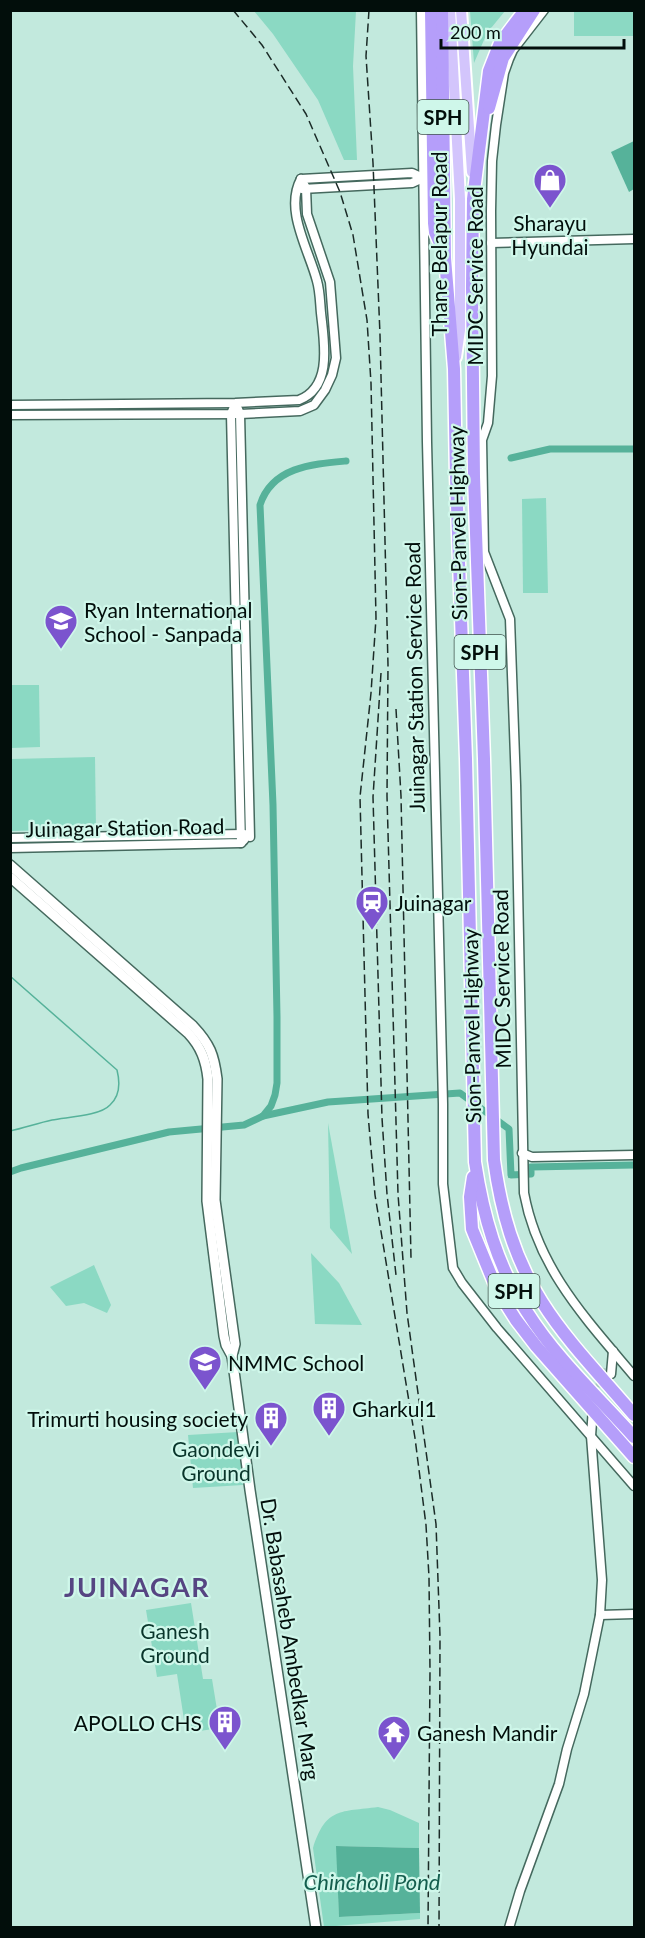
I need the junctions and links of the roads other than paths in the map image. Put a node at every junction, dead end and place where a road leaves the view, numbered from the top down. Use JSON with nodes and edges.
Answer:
{"nodes":[{"id":1,"x":421,"y":10,"type":"edge"},
{"id":2,"x":431,"y":10,"type":"edge"},
{"id":3,"x":442,"y":10,"type":"edge"},
{"id":4,"x":450,"y":10,"type":"edge"},
{"id":5,"x":461,"y":10,"type":"edge"},
{"id":6,"x":525,"y":10,"type":"edge"},
{"id":7,"x":534,"y":10,"type":"edge"},
{"id":8,"x":544,"y":10,"type":"edge"},
{"id":9,"x":482,"y":130,"type":"junction"},
{"id":10,"x":423,"y":178,"type":"junction"},
{"id":11,"x":301,"y":179,"type":"junction"},
{"id":12,"x":306,"y":188,"type":"junction"},
{"id":13,"x":295,"y":189,"type":"junction"},
{"id":14,"x":473,"y":199,"type":"junction"},
{"id":15,"x":440,"y":223,"type":"junction"},
{"id":16,"x":634,"y":239,"type":"edge"},
{"id":17,"x":491,"y":243,"type":"junction"},
{"id":18,"x":454,"y":369,"type":"junction"},
{"id":19,"x":235,"y":403,"type":"junction"},
{"id":20,"x":34,"y":404,"type":"junction"},
{"id":21,"x":10,"y":405,"type":"edge"},
{"id":22,"x":235,"y":414,"type":"junction"},
{"id":23,"x":10,"y":415,"type":"edge"},
{"id":24,"x":35,"y":415,"type":"junction"},
{"id":25,"x":480,"y":552,"type":"junction"},
{"id":26,"x":244,"y":837,"type":"junction"},
{"id":27,"x":10,"y":838,"type":"edge"},
{"id":28,"x":10,"y":848,"type":"edge"},
{"id":29,"x":10,"y":865,"type":"edge"},
{"id":30,"x":10,"y":877,"type":"edge"},
{"id":31,"x":99,"y":949,"type":"junction"},
{"id":32,"x":522,"y":1153,"type":"junction"},
{"id":33,"x":634,"y":1155,"type":"edge"},
{"id":34,"x":476,"y":1162,"type":"junction"},
{"id":35,"x":613,"y":1351,"type":"junction"},
{"id":36,"x":604,"y":1366,"type":"tunnel mouth"},
{"id":37,"x":611,"y":1374,"type":"tunnel mouth"},
{"id":38,"x":634,"y":1376,"type":"edge"},
{"id":39,"x":597,"y":1413,"type":"junction"},
{"id":40,"x":634,"y":1415,"type":"edge"},
{"id":41,"x":591,"y":1436,"type":"junction"},
{"id":42,"x":634,"y":1437,"type":"edge"},
{"id":43,"x":634,"y":1457,"type":"edge"},
{"id":44,"x":634,"y":1486,"type":"edge"},
{"id":45,"x":634,"y":1614,"type":"edge"},
{"id":46,"x":600,"y":1615,"type":"junction"},
{"id":47,"x":316,"y":1928,"type":"edge"},
{"id":48,"x":509,"y":1928,"type":"edge"}],
"edges":[{"from":1,"to":10,"type":"street","name":"Juinagar Station Service Road"},
{"from":2,"to":15,"type":"highway"},
{"from":3,"to":15,"type":"highway","number":"SPH"},
{"from":4,"to":18,"type":"main road","name":"Thane Belapur Road"},
{"from":5,"to":14,"type":"main road","name":"Thane Belapur Road"},
{"from":6,"to":9,"type":"highway","number":"SPH"},
{"from":7,"to":9,"type":"highway"},
{"from":8,"to":17,"type":"street","name":"MIDC Service Road"},
{"from":9,"to":14,"type":"highway","number":"SPH"},
{"from":10,"to":11,"type":"street"},
{"from":10,"to":12,"type":"street"},
{"from":10,"to":41,"type":"street","name":"Juinagar Station Service Road"},
{"from":11,"to":12,"type":"street"},
{"from":11,"to":13,"type":"street"},
{"from":12,"to":13,"type":"street"},
{"from":12,"to":22,"type":"street"},
{"from":13,"to":19,"type":"street"},
{"from":14,"to":25,"type":"highway","name":"Sion-Panvel Highway","number":"SPH"},
{"from":15,"to":18,"type":"highway","number":"SPH"},
{"from":16,"to":17,"type":"street"},
{"from":17,"to":25,"type":"street","name":"MIDC Service Road"},
{"from":18,"to":34,"type":"highway","name":"Sion-Panvel Highway","number":"SPH"},
{"from":19,"to":20,"type":"street"},
{"from":19,"to":22,"type":"street","name":"Juinagar Station Road"},
{"from":20,"to":21,"type":"street"},
{"from":20,"to":24,"type":"street"},
{"from":22,"to":24,"type":"street"},
{"from":22,"to":26,"type":"street","name":"Juinagar Station Road"},
{"from":23,"to":24,"type":"street"},
{"from":25,"to":32,"type":"street","name":"MIDC Service Road"},
{"from":25,"to":40,"type":"highway","name":"Sion-Panvel Highway","number":"SPH"},
{"from":26,"to":27,"type":"street","name":"Juinagar Station Road"},
{"from":26,"to":28,"type":"street","name":"Juinagar Station Road"},
{"from":29,"to":31,"type":"main road","name":"Dr. Babasaheb Ambedkar Marg"},
{"from":30,"to":31,"type":"main road","name":"Dr. Babasaheb Ambedkar Marg"},
{"from":31,"to":47,"type":"main road","name":"Dr. Babasaheb Ambedkar Marg"},
{"from":32,"to":33,"type":"street"},
{"from":32,"to":35,"type":"street","name":"MIDC Service Road"},
{"from":34,"to":39,"type":"highway"},
{"from":34,"to":42,"type":"highway","name":"Sion-Panvel Highway","number":"SPH"},
{"from":35,"to":36,"type":"street"},
{"from":35,"to":37,"type":"street"},
{"from":35,"to":38,"type":"street","name":"MIDC Service Road"},
{"from":39,"to":41,"type":"street"},
{"from":39,"to":43,"type":"highway"},
{"from":41,"to":44,"type":"street","name":"Juinagar Station Service Road"},
{"from":41,"to":46,"type":"street"},
{"from":45,"to":46,"type":"street"},
{"from":46,"to":48,"type":"street"}]}
